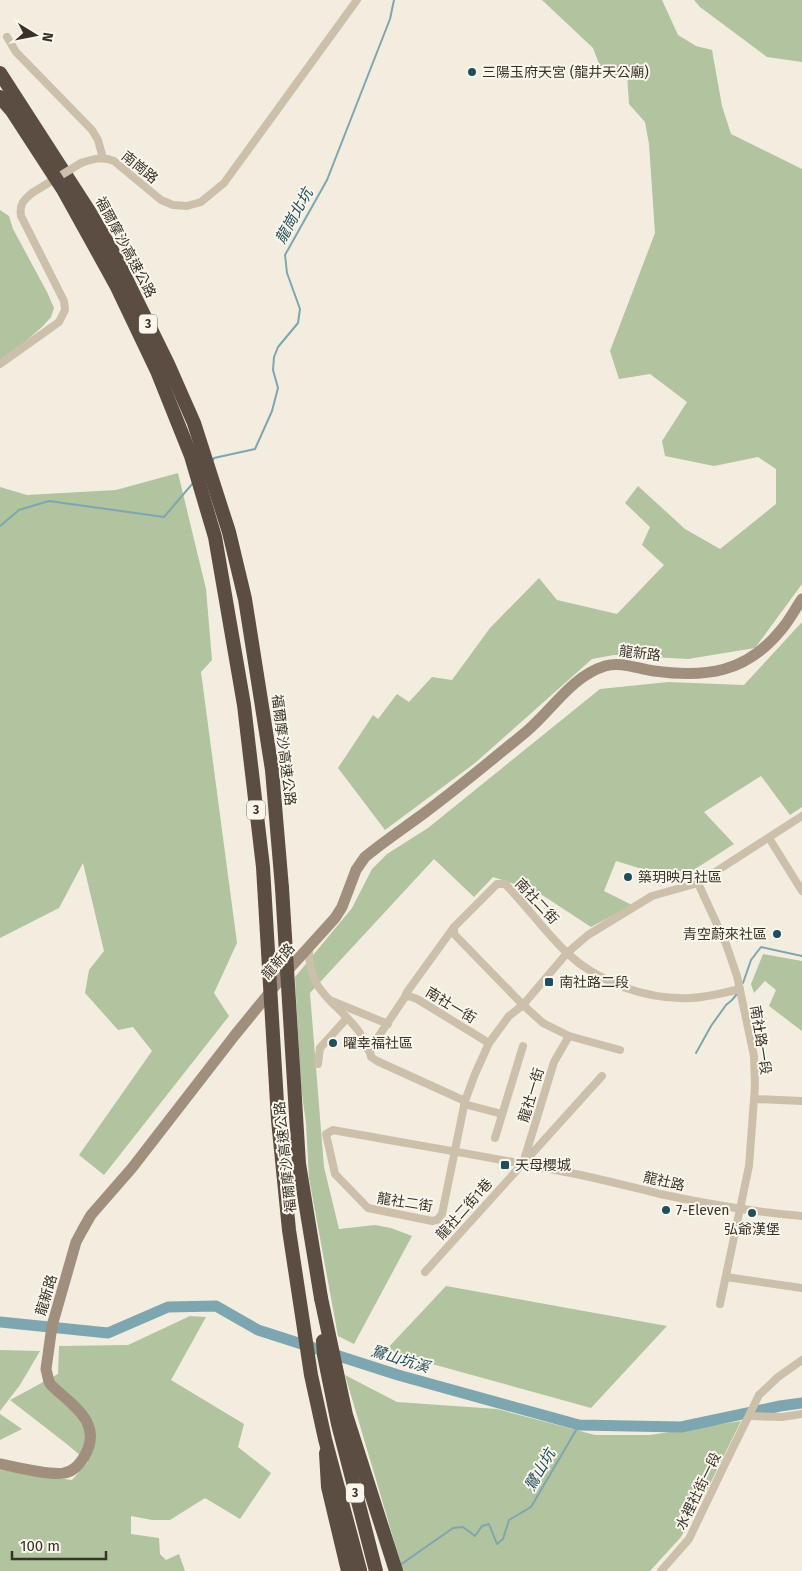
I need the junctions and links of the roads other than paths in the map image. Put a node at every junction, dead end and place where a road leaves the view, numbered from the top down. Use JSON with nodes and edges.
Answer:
{"nodes":[{"id":1,"x":357,"y":0,"type":"edge"},
{"id":2,"x":7,"y":37,"type":"dead end"},
{"id":3,"x":0,"y":73,"type":"edge"},
{"id":4,"x":0,"y":97,"type":"edge"},
{"id":5,"x":103,"y":158,"type":"junction"},
{"id":6,"x":0,"y":364,"type":"edge"},
{"id":7,"x":802,"y":599,"type":"edge"},
{"id":8,"x":802,"y":816,"type":"edge"},
{"id":9,"x":769,"y":838,"type":"junction"},
{"id":10,"x":698,"y":884,"type":"junction"},
{"id":11,"x":802,"y":890,"type":"edge"},
{"id":12,"x":454,"y":927,"type":"junction"},
{"id":13,"x":309,"y":949,"type":"junction"},
{"id":14,"x":567,"y":953,"type":"junction"},
{"id":15,"x":740,"y":989,"type":"junction"},
{"id":16,"x":405,"y":997,"type":"junction"},
{"id":17,"x":327,"y":999,"type":"junction"},
{"id":18,"x":523,"y":1004,"type":"junction"},
{"id":19,"x":347,"y":1018,"type":"junction"},
{"id":20,"x":388,"y":1024,"type":"junction"},
{"id":21,"x":569,"y":1036,"type":"junction"},
{"id":22,"x":489,"y":1043,"type":"junction"},
{"id":23,"x":523,"y":1046,"type":"dead end"},
{"id":24,"x":620,"y":1050,"type":"dead end"},
{"id":25,"x":370,"y":1053,"type":"junction"},
{"id":26,"x":318,"y":1064,"type":"dead end"},
{"id":27,"x":602,"y":1076,"type":"dead end"},
{"id":28,"x":754,"y":1099,"type":"junction"},
{"id":29,"x":802,"y":1101,"type":"edge"},
{"id":30,"x":465,"y":1102,"type":"junction"},
{"id":31,"x":502,"y":1114,"type":"junction"},
{"id":32,"x":495,"y":1138,"type":"dead end"},
{"id":33,"x":454,"y":1152,"type":"junction"},
{"id":34,"x":522,"y":1164,"type":"junction"},
{"id":35,"x":741,"y":1209,"type":"junction"},
{"id":36,"x":802,"y":1216,"type":"edge"},
{"id":37,"x":425,"y":1272,"type":"dead end"},
{"id":38,"x":726,"y":1277,"type":"junction"},
{"id":39,"x":802,"y":1288,"type":"edge"},
{"id":40,"x":720,"y":1304,"type":"dead end"},
{"id":41,"x":802,"y":1360,"type":"edge"},
{"id":42,"x":802,"y":1414,"type":"edge"},
{"id":43,"x":749,"y":1416,"type":"junction"},
{"id":44,"x":342,"y":1420,"type":"junction"},
{"id":45,"x":325,"y":1439,"type":"junction"},
{"id":46,"x":0,"y":1464,"type":"edge"},
{"id":47,"x":395,"y":1566,"type":"edge"},
{"id":48,"x":375,"y":1567,"type":"edge"},
{"id":49,"x":348,"y":1571,"type":"edge"},
{"id":50,"x":361,"y":1571,"type":"edge"},
{"id":51,"x":661,"y":1571,"type":"edge"}],
"edges":[{"from":1,"to":5,"type":"street","name":"南崗路"},
{"from":2,"to":5,"type":"street"},
{"from":3,"to":44,"type":"highway","name":"福爾摩沙高速公路","number":"3","bridge":true},
{"from":4,"to":45,"type":"highway","name":"福爾摩沙高速公路","number":"3","bridge":true},
{"from":5,"to":6,"type":"street","name":"南崗路","bridge":true},
{"from":7,"to":13,"type":"street","name":"龍新路"},
{"from":8,"to":9,"type":"street"},
{"from":9,"to":10,"type":"street"},
{"from":9,"to":11,"type":"street"},
{"from":10,"to":14,"type":"street"},
{"from":10,"to":15,"type":"street","name":"南社路一段"},
{"from":12,"to":14,"type":"street","name":"南社二街"},
{"from":12,"to":16,"type":"street","name":"南社二街"},
{"from":12,"to":18,"type":"street"},
{"from":13,"to":17,"type":"street"},
{"from":13,"to":46,"type":"street","name":"龍新路"},
{"from":14,"to":15,"type":"street","name":"南社二街"},
{"from":14,"to":18,"type":"street"},
{"from":15,"to":28,"type":"street","name":"南社路一段"},
{"from":16,"to":20,"type":"street","name":"南社一街"},
{"from":16,"to":22,"type":"street","name":"南社一街"},
{"from":17,"to":19,"type":"street"},
{"from":17,"to":20,"type":"street"},
{"from":18,"to":21,"type":"street"},
{"from":18,"to":22,"type":"street"},
{"from":19,"to":25,"type":"street"},
{"from":19,"to":26,"type":"street"},
{"from":20,"to":25,"type":"street","name":"南社一街"},
{"from":21,"to":24,"type":"street"},
{"from":21,"to":34,"type":"street","name":"龍社一街"},
{"from":22,"to":30,"type":"street"},
{"from":23,"to":31,"type":"street"},
{"from":25,"to":30,"type":"street"},
{"from":27,"to":34,"type":"street","name":"龍社二街1巷"},
{"from":28,"to":29,"type":"street"},
{"from":28,"to":35,"type":"street","name":"南社路一段"},
{"from":30,"to":31,"type":"street"},
{"from":30,"to":33,"type":"street"},
{"from":31,"to":32,"type":"street"},
{"from":33,"to":33,"type":"street","name":"龍社二街"},
{"from":33,"to":34,"type":"street","name":"龍社二街"},
{"from":34,"to":35,"type":"street","name":"龍社路"},
{"from":34,"to":37,"type":"street","name":"龍社二街1巷"},
{"from":35,"to":36,"type":"street","name":"龍社路"},
{"from":35,"to":38,"type":"street","name":"南社路一段"},
{"from":38,"to":39,"type":"street"},
{"from":38,"to":40,"type":"street","name":"南社路一段"},
{"from":41,"to":43,"type":"street","name":"水裡社街一段"},
{"from":42,"to":43,"type":"street"},
{"from":43,"to":51,"type":"street","name":"水裡社街一段"},
{"from":44,"to":47,"type":"highway"},
{"from":44,"to":48,"type":"highway","name":"福爾摩沙高速公路","number":"3"},
{"from":45,"to":49,"type":"highway"},
{"from":45,"to":50,"type":"highway","name":"福爾摩沙高速公路","number":"3","bridge":true}]}
